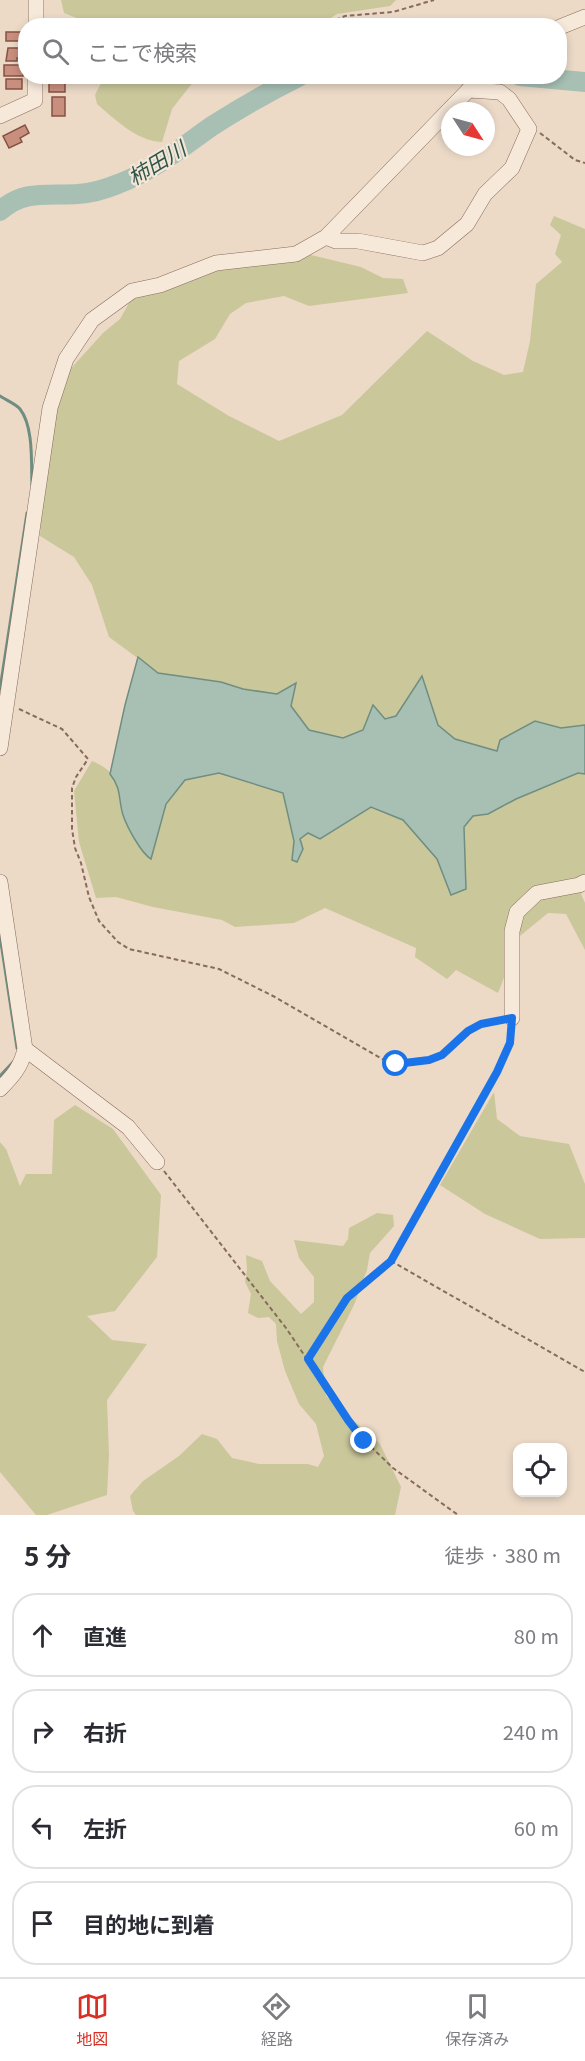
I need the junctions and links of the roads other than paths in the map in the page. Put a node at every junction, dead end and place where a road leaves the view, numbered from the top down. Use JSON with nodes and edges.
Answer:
{"nodes":[{"id":1,"x":36,"y":0,"type":"edge"},
{"id":2,"x":585,"y":17,"type":"edge"},
{"id":3,"x":36,"y":18,"type":"edge"},
{"id":4,"x":567,"y":24,"type":"edge"},
{"id":5,"x":35,"y":84,"type":"edge"},
{"id":6,"x":474,"y":84,"type":"edge"},
{"id":7,"x":478,"y":84,"type":"edge"},
{"id":8,"x":0,"y":116,"type":"edge"},
{"id":9,"x":326,"y":237,"type":"junction"},
{"id":10,"x":0,"y":748,"type":"edge"},
{"id":11,"x":0,"y":882,"type":"edge"},
{"id":12,"x":585,"y":882,"type":"edge"},
{"id":13,"x":512,"y":1018,"type":"road end"},
{"id":14,"x":25,"y":1049,"type":"junction"},
{"id":15,"x":0,"y":1089,"type":"edge"},
{"id":16,"x":157,"y":1162,"type":"road end"}],
"edges":[{"from":1,"to":3,"type":"street"},
{"from":2,"to":4,"type":"street"},
{"from":5,"to":8,"type":"street"},
{"from":6,"to":9,"type":"street"},
{"from":7,"to":9,"type":"street"},
{"from":9,"to":10,"type":"street"},
{"from":11,"to":14,"type":"street"},
{"from":12,"to":13,"type":"street"},
{"from":14,"to":15,"type":"street"},
{"from":14,"to":16,"type":"street"}]}
